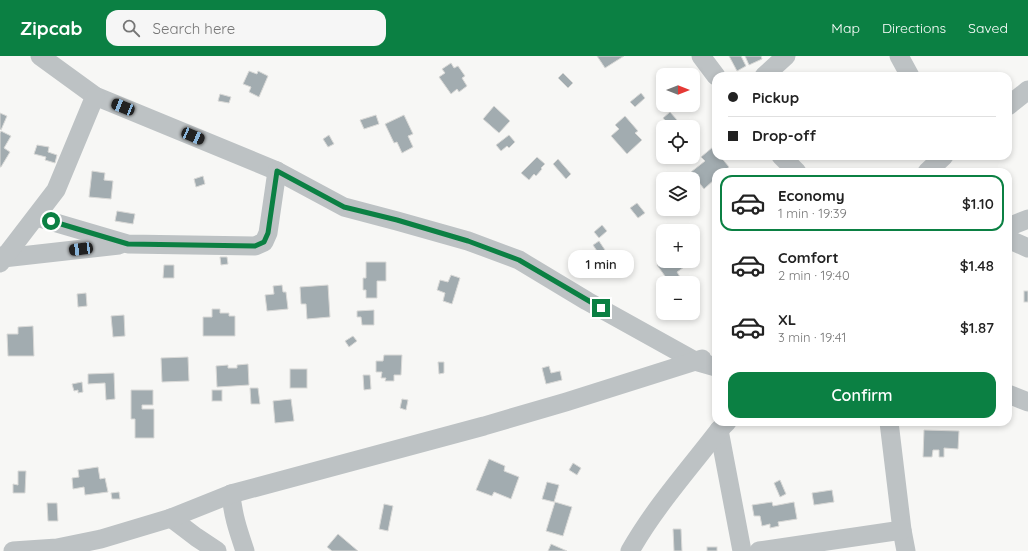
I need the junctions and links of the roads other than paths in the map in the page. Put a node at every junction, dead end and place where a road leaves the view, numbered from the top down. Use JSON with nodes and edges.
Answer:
{"nodes":[{"id":1,"x":40,"y":56,"type":"edge"},
{"id":2,"x":701,"y":56,"type":"edge"},
{"id":3,"x":786,"y":56,"type":"edge"},
{"id":4,"x":900,"y":56,"type":"edge"},
{"id":5,"x":713,"y":72,"type":"edge"},
{"id":6,"x":768,"y":72,"type":"edge"},
{"id":7,"x":908,"y":72,"type":"edge"},
{"id":8,"x":1028,"y":90,"type":"edge"},
{"id":9,"x":95,"y":96,"type":"junction"},
{"id":10,"x":1012,"y":103,"type":"edge"},
{"id":11,"x":785,"y":160,"type":"edge"},
{"id":12,"x":940,"y":160,"type":"edge"},
{"id":13,"x":793,"y":168,"type":"edge"},
{"id":14,"x":931,"y":168,"type":"edge"},
{"id":15,"x":277,"y":171,"type":"junction"},
{"id":16,"x":36,"y":217,"type":"junction"},
{"id":17,"x":1028,"y":219,"type":"edge"},
{"id":18,"x":1012,"y":225,"type":"edge"},
{"id":19,"x":1012,"y":241,"type":"edge"},
{"id":20,"x":128,"y":244,"type":"junction"},
{"id":21,"x":1028,"y":248,"type":"edge"},
{"id":22,"x":1,"y":259,"type":"edge"},
{"id":23,"x":712,"y":357,"type":"edge"},
{"id":24,"x":695,"y":361,"type":"junction"},
{"id":25,"x":712,"y":366,"type":"edge"},
{"id":26,"x":1012,"y":396,"type":"edge"},
{"id":27,"x":1028,"y":402,"type":"edge"},
{"id":28,"x":723,"y":426,"type":"edge"},
{"id":29,"x":889,"y":426,"type":"edge"},
{"id":30,"x":231,"y":494,"type":"junction"},
{"id":31,"x":171,"y":518,"type":"junction"},
{"id":32,"x":902,"y":530,"type":"junction"},
{"id":33,"x":13,"y":551,"type":"edge"},
{"id":34,"x":217,"y":551,"type":"edge"},
{"id":35,"x":245,"y":551,"type":"edge"},
{"id":36,"x":630,"y":551,"type":"edge"},
{"id":37,"x":742,"y":551,"type":"edge"},
{"id":38,"x":759,"y":551,"type":"edge"},
{"id":39,"x":906,"y":551,"type":"edge"}],
"edges":[{"from":1,"to":9,"type":"street"},
{"from":2,"to":5,"type":"street"},
{"from":3,"to":6,"type":"street"},
{"from":4,"to":7,"type":"street"},
{"from":8,"to":10,"type":"street"},
{"from":9,"to":15,"type":"street"},
{"from":9,"to":16,"type":"street"},
{"from":11,"to":13,"type":"street"},
{"from":12,"to":14,"type":"street"},
{"from":15,"to":20,"type":"street"},
{"from":15,"to":24,"type":"street"},
{"from":16,"to":20,"type":"street"},
{"from":16,"to":22,"type":"street"},
{"from":17,"to":18,"type":"street"},
{"from":19,"to":21,"type":"street"},
{"from":20,"to":22,"type":"street"},
{"from":23,"to":24,"type":"street"},
{"from":24,"to":25,"type":"street"},
{"from":24,"to":30,"type":"street"},
{"from":26,"to":27,"type":"street"},
{"from":28,"to":36,"type":"street"},
{"from":28,"to":37,"type":"street"},
{"from":29,"to":32,"type":"street"},
{"from":30,"to":31,"type":"street"},
{"from":30,"to":35,"type":"street"},
{"from":31,"to":33,"type":"street"},
{"from":31,"to":34,"type":"street"},
{"from":32,"to":38,"type":"street"},
{"from":32,"to":39,"type":"street"}]}
